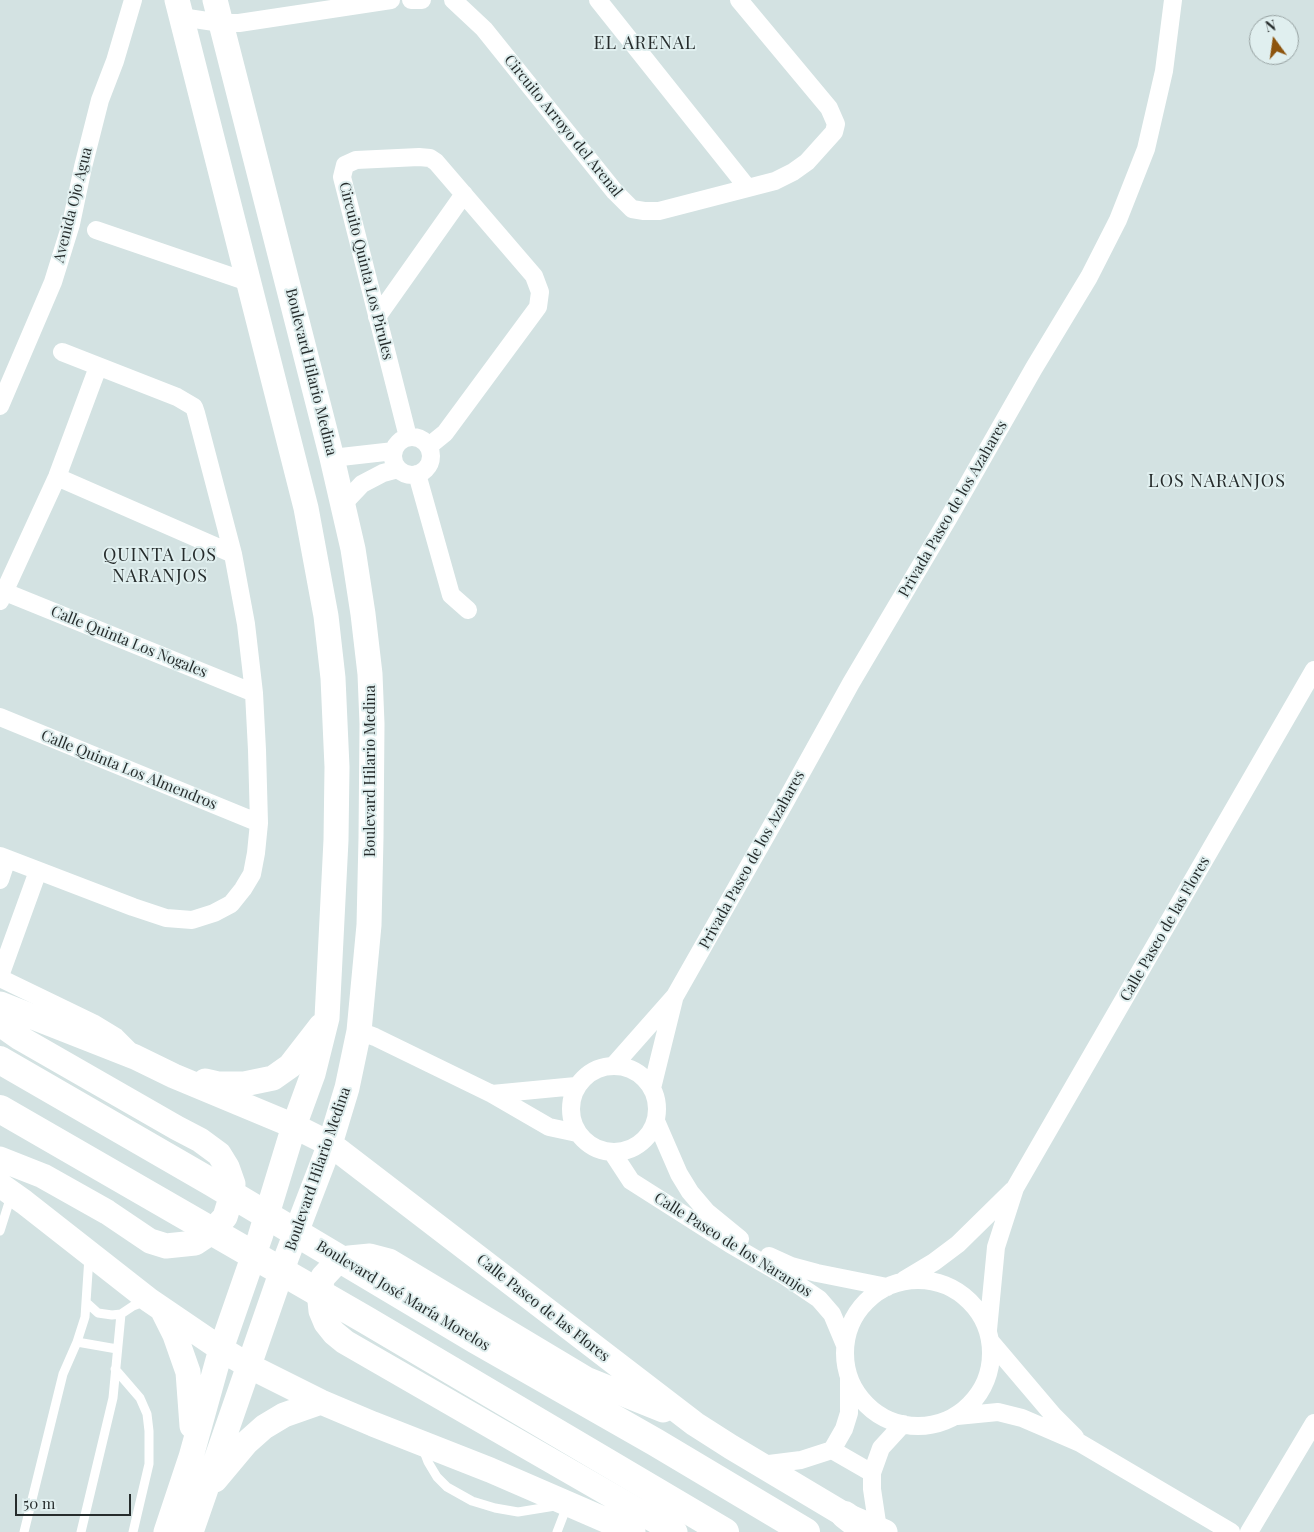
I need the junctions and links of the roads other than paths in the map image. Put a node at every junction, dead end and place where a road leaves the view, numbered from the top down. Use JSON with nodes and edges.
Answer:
{"nodes":[{"id":1,"x":133,"y":0,"type":"edge"},
{"id":2,"x":391,"y":0,"type":"edge"},
{"id":3,"x":411,"y":0,"type":"edge"},
{"id":4,"x":422,"y":0,"type":"edge"},
{"id":5,"x":453,"y":0,"type":"edge"},
{"id":6,"x":598,"y":0,"type":"edge"},
{"id":7,"x":739,"y":0,"type":"edge"},
{"id":8,"x":1173,"y":0,"type":"edge"},
{"id":9,"x":179,"y":8,"type":"edge"},
{"id":10,"x":218,"y":11,"type":"edge"},
{"id":11,"x":259,"y":169,"type":"junction"},
{"id":12,"x":222,"y":179,"type":"junction"},
{"id":13,"x":747,"y":188,"type":"junction"},
{"id":14,"x":464,"y":194,"type":"junction"},
{"id":15,"x":96,"y":230,"type":"dead end"},
{"id":16,"x":248,"y":282,"type":"junction"},
{"id":17,"x":377,"y":316,"type":"junction"},
{"id":18,"x":62,"y":352,"type":"dead end"},
{"id":19,"x":98,"y":367,"type":"junction"},
{"id":20,"x":0,"y":406,"type":"edge"},
{"id":21,"x":408,"y":437,"type":"junction"},
{"id":22,"x":429,"y":446,"type":"junction"},
{"id":23,"x":394,"y":451,"type":"junction"},
{"id":24,"x":332,"y":458,"type":"junction"},
{"id":25,"x":398,"y":469,"type":"junction"},
{"id":26,"x":418,"y":474,"type":"junction"},
{"id":27,"x":57,"y":477,"type":"junction"},
{"id":28,"x":344,"y":504,"type":"junction"},
{"id":29,"x":233,"y":554,"type":"junction"},
{"id":30,"x":2,"y":596,"type":"edge"},
{"id":31,"x":468,"y":610,"type":"dead end"},
{"id":32,"x":1314,"y":670,"type":"edge"},
{"id":33,"x":370,"y":674,"type":"junction"},
{"id":34,"x":333,"y":678,"type":"junction"},
{"id":35,"x":254,"y":693,"type":"junction"},
{"id":36,"x":0,"y":717,"type":"edge"},
{"id":37,"x":259,"y":823,"type":"junction"},
{"id":38,"x":3,"y":858,"type":"edge"},
{"id":39,"x":38,"y":871,"type":"junction"},
{"id":40,"x":0,"y":880,"type":"edge"},
{"id":41,"x":6,"y":939,"type":"edge"},
{"id":42,"x":0,"y":977,"type":"edge"},
{"id":43,"x":675,"y":996,"type":"junction"},
{"id":44,"x":0,"y":1004,"type":"edge"},
{"id":45,"x":327,"y":1018,"type":"junction"},
{"id":46,"x":0,"y":1024,"type":"edge"},
{"id":47,"x":359,"y":1031,"type":"junction"},
{"id":48,"x":135,"y":1057,"type":"junction"},
{"id":49,"x":0,"y":1060,"type":"edge"},
{"id":50,"x":614,"y":1065,"type":"junction"},
{"id":51,"x":174,"y":1076,"type":"junction"},
{"id":52,"x":576,"y":1086,"type":"junction"},
{"id":53,"x":652,"y":1088,"type":"junction"},
{"id":54,"x":492,"y":1094,"type":"junction"},
{"id":55,"x":0,"y":1109,"type":"edge"},
{"id":56,"x":656,"y":1121,"type":"junction"},
{"id":57,"x":294,"y":1126,"type":"junction"},
{"id":58,"x":577,"y":1132,"type":"junction"},
{"id":59,"x":330,"y":1144,"type":"junction"},
{"id":60,"x":612,"y":1152,"type":"junction"},
{"id":61,"x":0,"y":1159,"type":"edge"},
{"id":62,"x":1015,"y":1188,"type":"junction"},
{"id":63,"x":6,"y":1189,"type":"edge"},
{"id":64,"x":0,"y":1231,"type":"edge"},
{"id":65,"x":89,"y":1252,"type":"junction"},
{"id":66,"x":895,"y":1284,"type":"junction"},
{"id":67,"x":87,"y":1303,"type":"junction"},
{"id":68,"x":156,"y":1304,"type":"junction"},
{"id":69,"x":121,"y":1314,"type":"junction"},
{"id":70,"x":990,"y":1336,"type":"junction"},
{"id":71,"x":77,"y":1342,"type":"junction"},
{"id":72,"x":845,"y":1345,"type":"junction"},
{"id":73,"x":117,"y":1349,"type":"junction"},
{"id":74,"x":220,"y":1349,"type":"junction"},
{"id":75,"x":249,"y":1366,"type":"junction"},
{"id":76,"x":115,"y":1369,"type":"junction"},
{"id":77,"x":849,"y":1378,"type":"junction"},
{"id":78,"x":321,"y":1402,"type":"junction"},
{"id":79,"x":954,"y":1416,"type":"junction"},
{"id":80,"x":1314,"y":1423,"type":"edge"},
{"id":81,"x":695,"y":1424,"type":"junction"},
{"id":82,"x":903,"y":1424,"type":"junction"},
{"id":83,"x":421,"y":1442,"type":"junction"},
{"id":84,"x":1080,"y":1443,"type":"junction"},
{"id":85,"x":832,"y":1450,"type":"junction"},
{"id":86,"x":191,"y":1457,"type":"junction"},
{"id":87,"x":761,"y":1464,"type":"junction"},
{"id":88,"x":872,"y":1473,"type":"junction"},
{"id":89,"x":204,"y":1494,"type":"junction"},
{"id":90,"x":568,"y":1503,"type":"junction"},
{"id":91,"x":845,"y":1515,"type":"joint"},
{"id":92,"x":877,"y":1531,"type":"edge"},
{"id":93,"x":24,"y":1532,"type":"edge"},
{"id":94,"x":81,"y":1532,"type":"edge"},
{"id":95,"x":133,"y":1532,"type":"edge"},
{"id":96,"x":166,"y":1532,"type":"edge"},
{"id":97,"x":191,"y":1532,"type":"edge"},
{"id":98,"x":557,"y":1532,"type":"edge"},
{"id":99,"x":633,"y":1532,"type":"edge"},
{"id":100,"x":675,"y":1532,"type":"edge"},
{"id":101,"x":725,"y":1532,"type":"edge"},
{"id":102,"x":806,"y":1532,"type":"edge"},
{"id":103,"x":1231,"y":1532,"type":"edge"},
{"id":104,"x":1249,"y":1532,"type":"edge"}],
"edges":[{"from":1,"to":20,"type":"street","name":"Avenida Ojo Agua"},
{"from":2,"to":10,"type":"street"},
{"from":3,"to":4,"type":"street"},
{"from":5,"to":13,"type":"street","name":"Circuito Arroyo del Arenal"},
{"from":6,"to":13,"type":"street"},
{"from":7,"to":13,"type":"street","name":"Circuito Arroyo del Arenal"},
{"from":8,"to":43,"type":"street","name":"Privada Paseo de los Azahares"},
{"from":9,"to":10,"type":"street"},
{"from":9,"to":12,"type":"street"},
{"from":10,"to":11,"type":"street","name":"Boulevard Hilario Medina"},
{"from":11,"to":12,"type":"street"},
{"from":11,"to":24,"type":"street","name":"Boulevard Hilario Medina"},
{"from":12,"to":16,"type":"street"},
{"from":14,"to":17,"type":"street"},
{"from":14,"to":17,"type":"street","name":"Circuito Quinta Los Pirules"},
{"from":14,"to":22,"type":"street","name":"Circuito Quinta Los Pirules"},
{"from":15,"to":16,"type":"street"},
{"from":16,"to":34,"type":"street"},
{"from":17,"to":21,"type":"street","name":"Circuito Quinta Los Pirules"},
{"from":18,"to":19,"type":"street"},
{"from":19,"to":27,"type":"street"},
{"from":19,"to":29,"type":"street"},
{"from":21,"to":22,"type":"street"},
{"from":21,"to":23,"type":"street"},
{"from":22,"to":26,"type":"street"},
{"from":23,"to":24,"type":"street"},
{"from":23,"to":25,"type":"street"},
{"from":24,"to":28,"type":"street","name":"Boulevard Hilario Medina"},
{"from":25,"to":26,"type":"street"},
{"from":25,"to":28,"type":"street"},
{"from":26,"to":31,"type":"street"},
{"from":27,"to":29,"type":"street"},
{"from":27,"to":30,"type":"street"},
{"from":28,"to":33,"type":"street","name":"Boulevard Hilario Medina"},
{"from":29,"to":35,"type":"street"},
{"from":30,"to":35,"type":"street","name":"Calle Quinta Los Nogales"},
{"from":32,"to":62,"type":"street","name":"Calle Paseo de las Flores"},
{"from":33,"to":34,"type":"street"},
{"from":33,"to":47,"type":"street","name":"Boulevard Hilario Medina"},
{"from":34,"to":45,"type":"street"},
{"from":35,"to":37,"type":"street"},
{"from":36,"to":37,"type":"street","name":"Calle Quinta Los Almendros"},
{"from":37,"to":39,"type":"street"},
{"from":38,"to":39,"type":"street"},
{"from":38,"to":40,"type":"street"},
{"from":39,"to":41,"type":"street"},
{"from":41,"to":42,"type":"street"},
{"from":42,"to":48,"type":"street"},
{"from":43,"to":50,"type":"street","name":"Privada Paseo de los Azahares"},
{"from":43,"to":53,"type":"street","name":"Privada Paseo de los Azahares"},
{"from":44,"to":48,"type":"street"},
{"from":45,"to":51,"type":"street"},
{"from":45,"to":57,"type":"street"},
{"from":46,"to":61,"type":"street"},
{"from":47,"to":54,"type":"street"},
{"from":47,"to":59,"type":"street","name":"Boulevard Hilario Medina"},
{"from":48,"to":51,"type":"street"},
{"from":49,"to":102,"type":"main road","name":"Boulevard José María Morelos"},
{"from":50,"to":52,"type":"street"},
{"from":50,"to":53,"type":"street"},
{"from":51,"to":57,"type":"street","name":"Calle Paseo de las Flores"},
{"from":52,"to":54,"type":"street"},
{"from":52,"to":58,"type":"street"},
{"from":53,"to":56,"type":"street"},
{"from":54,"to":58,"type":"street"},
{"from":55,"to":101,"type":"main road"},
{"from":56,"to":60,"type":"street"},
{"from":56,"to":66,"type":"street","name":"Calle Paseo de los Naranjos"},
{"from":57,"to":59,"type":"street","name":"Calle Paseo de las Flores"},
{"from":57,"to":74,"type":"street"},
{"from":58,"to":60,"type":"street"},
{"from":59,"to":75,"type":"street","name":"Boulevard Hilario Medina"},
{"from":59,"to":81,"type":"street","name":"Calle Paseo de las Flores"},
{"from":60,"to":72,"type":"street","name":"Calle Paseo de los Naranjos"},
{"from":62,"to":66,"type":"street","name":"Calle Paseo de las Flores"},
{"from":62,"to":70,"type":"street","name":"Calle Paseo de las Flores"},
{"from":63,"to":64,"type":"lane"},
{"from":63,"to":65,"type":"street"},
{"from":65,"to":67,"type":"lane"},
{"from":65,"to":68,"type":"street"},
{"from":66,"to":70,"type":"street"},
{"from":66,"to":72,"type":"street"},
{"from":67,"to":69,"type":"lane"},
{"from":67,"to":71,"type":"lane"},
{"from":68,"to":69,"type":"lane"},
{"from":68,"to":74,"type":"street"},
{"from":68,"to":86,"type":"street"},
{"from":69,"to":73,"type":"lane"},
{"from":70,"to":79,"type":"street"},
{"from":70,"to":84,"type":"street"},
{"from":71,"to":73,"type":"lane"},
{"from":71,"to":93,"type":"lane"},
{"from":72,"to":77,"type":"street"},
{"from":73,"to":76,"type":"lane"},
{"from":74,"to":75,"type":"street"},
{"from":74,"to":86,"type":"street"},
{"from":75,"to":78,"type":"street"},
{"from":75,"to":89,"type":"street","name":"Boulevard Hilario Medina"},
{"from":76,"to":94,"type":"lane"},
{"from":76,"to":95,"type":"lane"},
{"from":77,"to":82,"type":"street"},
{"from":77,"to":85,"type":"street"},
{"from":78,"to":83,"type":"street"},
{"from":78,"to":89,"type":"street"},
{"from":79,"to":82,"type":"street"},
{"from":79,"to":84,"type":"street"},
{"from":80,"to":104,"type":"street"},
{"from":81,"to":87,"type":"street","name":"Calle Paseo de las Flores"},
{"from":81,"to":100,"type":"street"},
{"from":82,"to":88,"type":"street"},
{"from":83,"to":90,"type":"street"},
{"from":83,"to":90,"type":"lane"},
{"from":84,"to":103,"type":"street"},
{"from":85,"to":87,"type":"street"},
{"from":85,"to":88,"type":"street"},
{"from":86,"to":96,"type":"street"},
{"from":87,"to":91,"type":"street","name":"Calle Paseo de las Flores"},
{"from":88,"to":92,"type":"street"},
{"from":89,"to":97,"type":"street","name":"Boulevard Hilario Medina"},
{"from":90,"to":98,"type":"lane"},
{"from":90,"to":99,"type":"street"},
{"from":91,"to":92,"type":"main road"}]}
